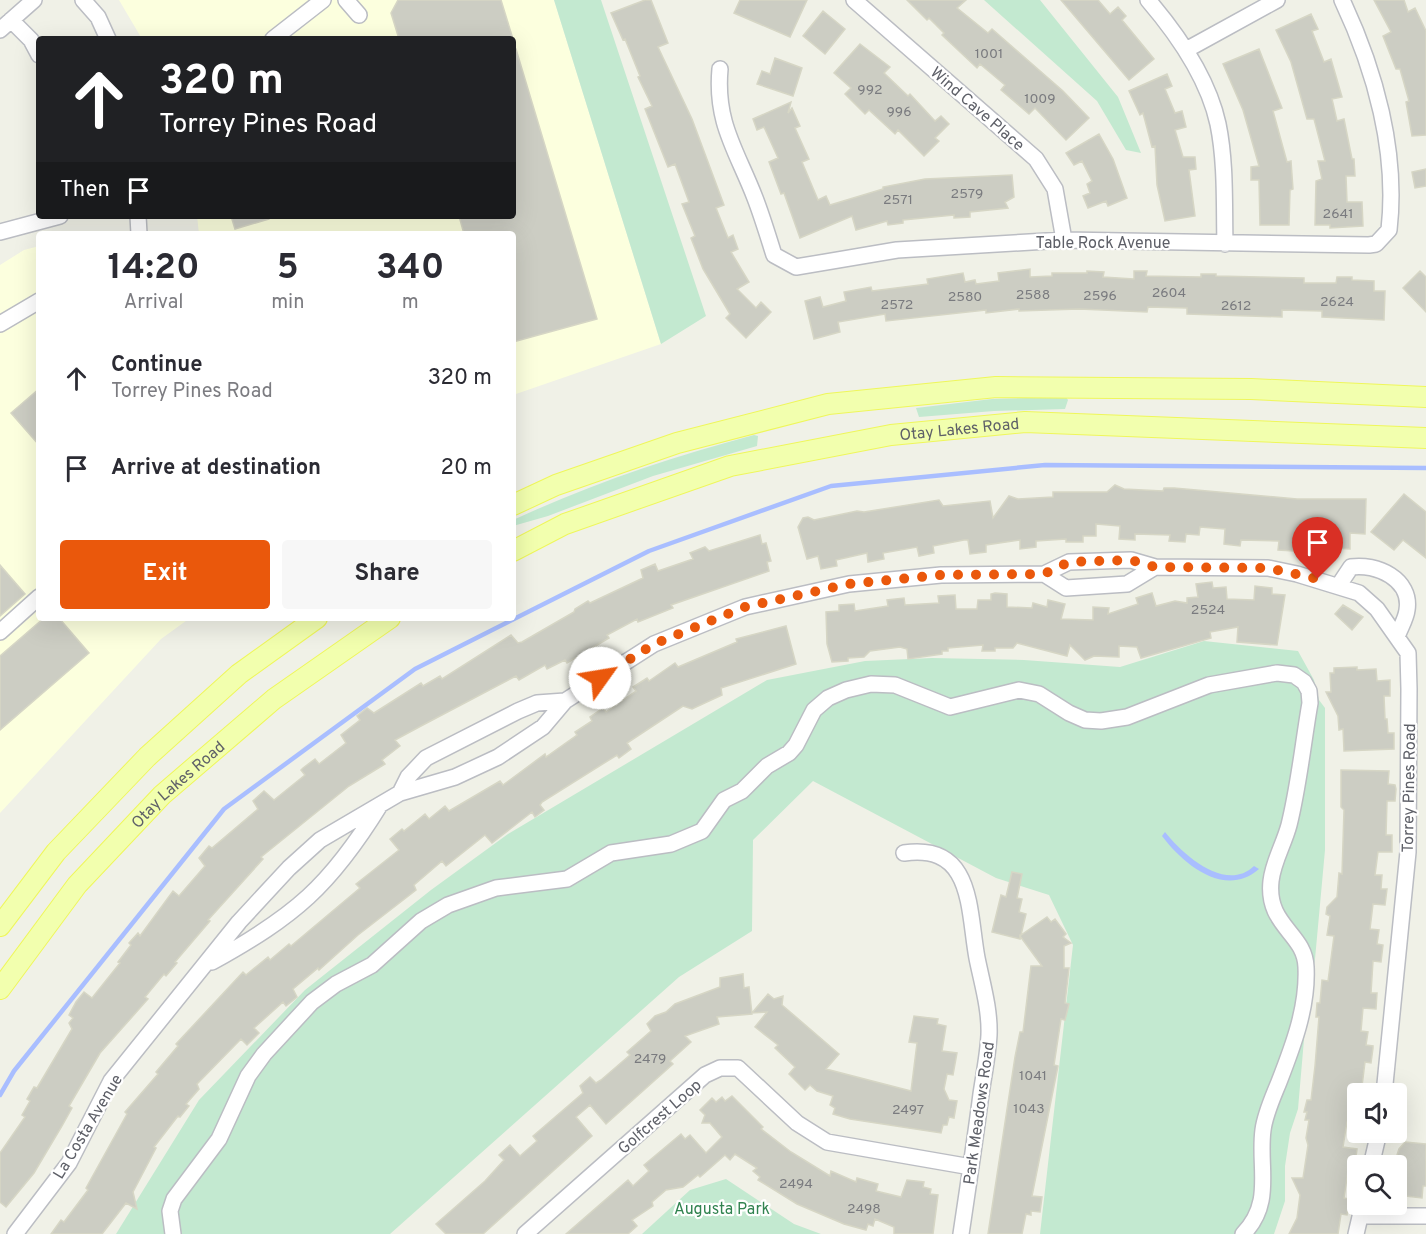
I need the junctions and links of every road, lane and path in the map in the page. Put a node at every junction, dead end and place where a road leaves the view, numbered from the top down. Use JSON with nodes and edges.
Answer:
{"nodes":[{"id":1,"x":34,"y":0,"type":"edge"},
{"id":2,"x":84,"y":0,"type":"edge"},
{"id":3,"x":323,"y":0,"type":"edge"},
{"id":4,"x":346,"y":0,"type":"edge"},
{"id":5,"x":854,"y":0,"type":"edge"},
{"id":6,"x":1148,"y":0,"type":"edge"},
{"id":7,"x":1277,"y":0,"type":"edge"},
{"id":8,"x":1341,"y":0,"type":"edge"},
{"id":9,"x":359,"y":15,"type":"dead end"},
{"id":10,"x":6,"y":25,"type":"edge"},
{"id":11,"x":107,"y":36,"type":"edge"},
{"id":12,"x":277,"y":36,"type":"edge"},
{"id":13,"x":36,"y":49,"type":"edge"},
{"id":14,"x":1186,"y":50,"type":"junction"},
{"id":15,"x":720,"y":69,"type":"dead end"},
{"id":16,"x":49,"y":219,"type":"edge"},
{"id":17,"x":0,"y":232,"type":"edge"},
{"id":18,"x":1064,"y":240,"type":"junction"},
{"id":19,"x":1225,"y":244,"type":"junction"},
{"id":20,"x":36,"y":303,"type":"edge"},
{"id":21,"x":0,"y":324,"type":"edge"},
{"id":22,"x":1426,"y":397,"type":"edge"},
{"id":23,"x":1426,"y":438,"type":"edge"},
{"id":24,"x":516,"y":504,"type":"edge"},
{"id":25,"x":516,"y":548,"type":"edge"},
{"id":26,"x":1155,"y":567,"type":"junction"},
{"id":27,"x":1268,"y":568,"type":"joint"},
{"id":28,"x":1044,"y":574,"type":"junction"},
{"id":29,"x":1339,"y":585,"type":"junction"},
{"id":30,"x":36,"y":600,"type":"edge"},
{"id":31,"x":313,"y":621,"type":"edge"},
{"id":32,"x":386,"y":621,"type":"edge"},
{"id":33,"x":0,"y":632,"type":"edge"},
{"id":34,"x":1397,"y":637,"type":"junction"},
{"id":35,"x":564,"y":701,"type":"junction"},
{"id":36,"x":400,"y":794,"type":"junction"},
{"id":37,"x":381,"y":803,"type":"junction"},
{"id":38,"x":904,"y":852,"type":"dead end"},
{"id":39,"x":0,"y":926,"type":"edge"},
{"id":40,"x":207,"y":965,"type":"junction"},
{"id":41,"x":0,"y":989,"type":"edge"},
{"id":42,"x":1385,"y":1083,"type":"edge"},
{"id":43,"x":971,"y":1167,"type":"junction"},
{"id":44,"x":1407,"y":1214,"type":"edge"},
{"id":45,"x":1360,"y":1215,"type":"edge"},
{"id":46,"x":1426,"y":1216,"type":"edge"},
{"id":47,"x":15,"y":1234,"type":"edge"},
{"id":48,"x":173,"y":1234,"type":"edge"},
{"id":49,"x":525,"y":1234,"type":"edge"},
{"id":50,"x":961,"y":1234,"type":"edge"},
{"id":51,"x":1243,"y":1234,"type":"edge"},
{"id":52,"x":1356,"y":1234,"type":"edge"}],
"edges":[{"from":1,"to":10,"type":"street"},
{"from":2,"to":11,"type":"street"},
{"from":3,"to":12,"type":"street"},
{"from":4,"to":9,"type":"street"},
{"from":5,"to":18,"type":"street","name":"Wind Cave Place"},
{"from":6,"to":14,"type":"street"},
{"from":7,"to":14,"type":"street"},
{"from":8,"to":19,"type":"street","name":"Table Rock Avenue"},
{"from":10,"to":13,"type":"street"},
{"from":14,"to":19,"type":"street"},
{"from":15,"to":18,"type":"street","name":"Table Rock Avenue"},
{"from":16,"to":17,"type":"street"},
{"from":18,"to":19,"type":"street","name":"Table Rock Avenue"},
{"from":20,"to":21,"type":"street"},
{"from":22,"to":24,"type":"main road"},
{"from":23,"to":25,"type":"main road","name":"Otay Lakes Road"},
{"from":26,"to":27,"type":"street","name":"La Costa Avenue"},
{"from":26,"to":28,"type":"street","name":"La Costa Avenue"},
{"from":26,"to":28,"type":"street","name":"La Costa Avenue"},
{"from":27,"to":29,"type":"street","name":"Torrey Pines Road"},
{"from":28,"to":35,"type":"street","name":"La Costa Avenue"},
{"from":29,"to":34,"type":"street","name":"Torrey Pines Road"},
{"from":29,"to":34,"type":"street"},
{"from":30,"to":33,"type":"street"},
{"from":31,"to":39,"type":"main road"},
{"from":32,"to":41,"type":"main road","name":"Otay Lakes Road"},
{"from":34,"to":42,"type":"street","name":"Torrey Pines Road"},
{"from":35,"to":36,"type":"street","name":"La Costa Avenue"},
{"from":35,"to":36,"type":"street","name":"La Costa Avenue"},
{"from":36,"to":37,"type":"street","name":"La Costa Avenue"},
{"from":37,"to":40,"type":"street","name":"La Costa Avenue"},
{"from":37,"to":40,"type":"street","name":"La Costa Avenue"},
{"from":38,"to":43,"type":"street","name":"Park Meadows Road"},
{"from":40,"to":47,"type":"street","name":"La Costa Avenue"},
{"from":43,"to":49,"type":"street","name":"Golfcrest Loop"},
{"from":43,"to":50,"type":"street","name":"Park Meadows Road"},
{"from":44,"to":46,"type":"street"},
{"from":45,"to":52,"type":"street"},
{"from":48,"to":51,"type":"street"}]}
